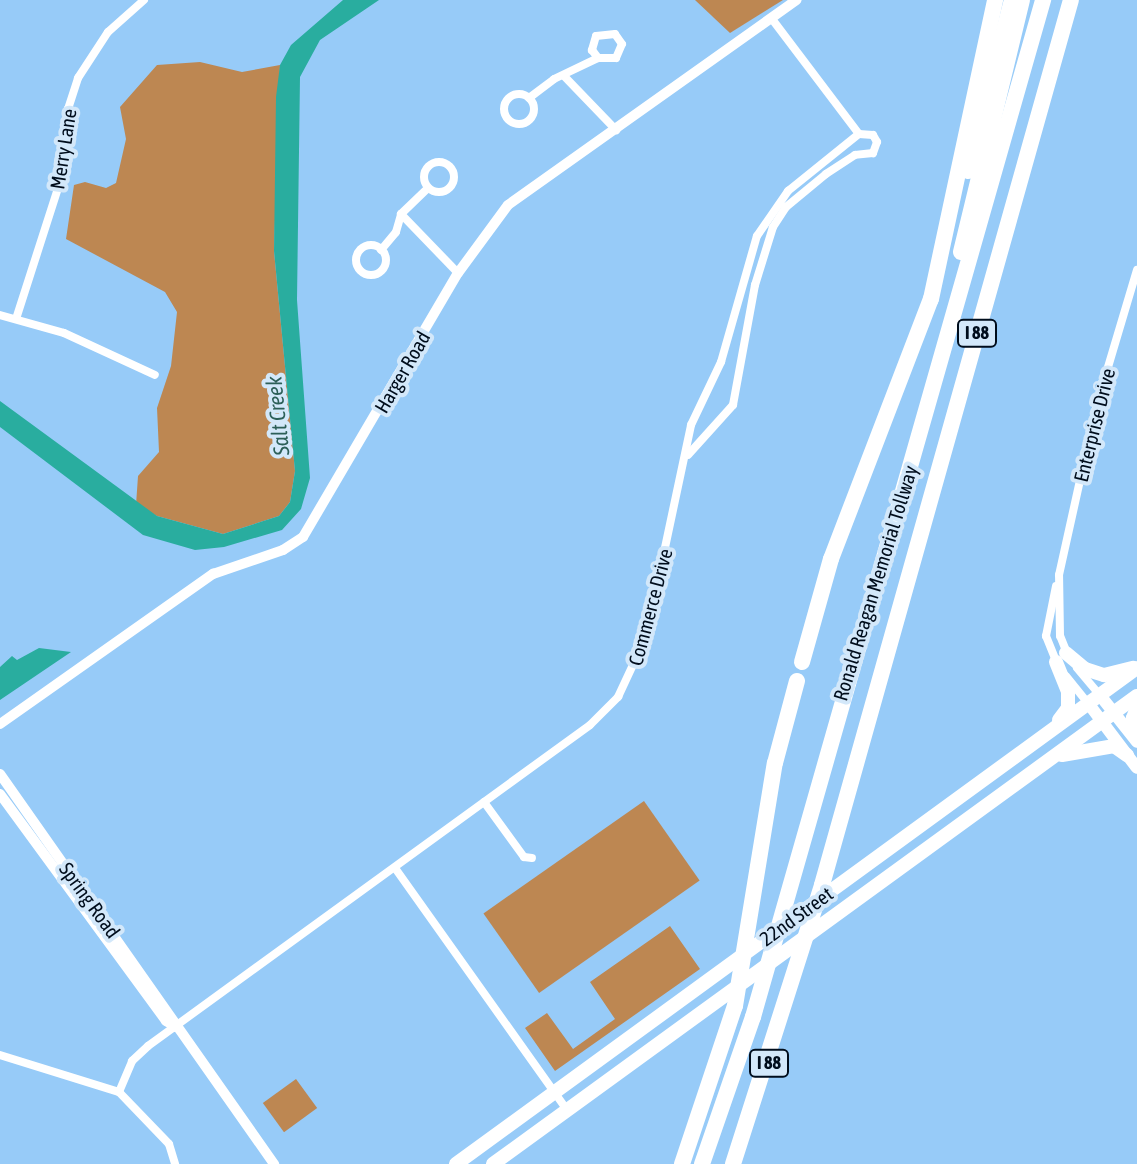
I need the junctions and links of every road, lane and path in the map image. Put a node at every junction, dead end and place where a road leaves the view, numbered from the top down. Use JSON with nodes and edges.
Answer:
{"nodes":[{"id":1,"x":144,"y":0,"type":"edge"},
{"id":2,"x":796,"y":0,"type":"edge"},
{"id":3,"x":995,"y":0,"type":"edge"},
{"id":4,"x":1012,"y":0,"type":"edge"},
{"id":5,"x":1022,"y":0,"type":"edge"},
{"id":6,"x":1043,"y":0,"type":"edge"},
{"id":7,"x":1071,"y":0,"type":"edge"},
{"id":8,"x":772,"y":19,"type":"junction"},
{"id":9,"x":598,"y":58,"type":"dead end"},
{"id":10,"x":565,"y":77,"type":"junction"},
{"id":11,"x":529,"y":98,"type":"dead end"},
{"id":12,"x":616,"y":130,"type":"junction"},
{"id":13,"x":859,"y":134,"type":"junction"},
{"id":14,"x":428,"y":188,"type":"dead end"},
{"id":15,"x":401,"y":214,"type":"junction"},
{"id":16,"x":381,"y":250,"type":"dead end"},
{"id":17,"x":1137,"y":270,"type":"edge"},
{"id":18,"x":458,"y":273,"type":"junction"},
{"id":19,"x":931,"y":299,"type":"junction"},
{"id":20,"x":0,"y":315,"type":"edge"},
{"id":21,"x":16,"y":319,"type":"junction"},
{"id":22,"x":948,"y":336,"type":"junction"},
{"id":23,"x":155,"y":375,"type":"dead end"},
{"id":24,"x":688,"y":455,"type":"junction"},
{"id":25,"x":1058,"y":582,"type":"junction"},
{"id":26,"x":1061,"y":657,"type":"junction"},
{"id":27,"x":802,"y":662,"type":"dead end"},
{"id":28,"x":1137,"y":667,"type":"edge"},
{"id":29,"x":797,"y":681,"type":"dead end"},
{"id":30,"x":1137,"y":696,"type":"edge"},
{"id":31,"x":1093,"y":699,"type":"junction"},
{"id":32,"x":1137,"y":708,"type":"edge"},
{"id":33,"x":1107,"y":718,"type":"junction"},
{"id":34,"x":0,"y":724,"type":"edge"},
{"id":35,"x":1054,"y":728,"type":"junction"},
{"id":36,"x":1137,"y":735,"type":"edge"},
{"id":37,"x":1137,"y":742,"type":"edge"},
{"id":38,"x":1127,"y":755,"type":"junction"},
{"id":39,"x":1050,"y":759,"type":"junction"},
{"id":40,"x":1137,"y":768,"type":"edge"},
{"id":41,"x":0,"y":774,"type":"edge"},
{"id":42,"x":0,"y":794,"type":"edge"},
{"id":43,"x":484,"y":802,"type":"junction"},
{"id":44,"x":532,"y":858,"type":"dead end"},
{"id":45,"x":395,"y":868,"type":"junction"},
{"id":46,"x":176,"y":1027,"type":"junction"},
{"id":47,"x":0,"y":1055,"type":"edge"},
{"id":48,"x":119,"y":1092,"type":"junction"},
{"id":49,"x":554,"y":1092,"type":"junction"},
{"id":50,"x":566,"y":1109,"type":"junction"},
{"id":51,"x":175,"y":1164,"type":"edge"},
{"id":52,"x":274,"y":1164,"type":"edge"},
{"id":53,"x":456,"y":1164,"type":"edge"},
{"id":54,"x":493,"y":1164,"type":"edge"},
{"id":55,"x":680,"y":1164,"type":"edge"},
{"id":56,"x":702,"y":1164,"type":"edge"},
{"id":57,"x":733,"y":1164,"type":"edge"}],
"edges":[{"from":1,"to":21,"type":"street","name":"Merry Lane"},
{"from":2,"to":8,"type":"street","name":"Harger Road"},
{"from":3,"to":19,"type":"highway","name":"Ronald Reagan Memorial Tollway"},
{"from":4,"to":19,"type":"highway"},
{"from":5,"to":22,"type":"highway"},
{"from":6,"to":22,"type":"highway","name":"Ronald Reagan Memorial Tollway","number":"I 88"},
{"from":7,"to":57,"type":"highway","name":"Ronald Reagan Memorial Tollway","number":"I 88"},
{"from":8,"to":12,"type":"street","name":"Harger Road"},
{"from":8,"to":13,"type":"street","name":"Commerce Drive"},
{"from":9,"to":10,"type":"street"},
{"from":10,"to":11,"type":"street"},
{"from":10,"to":12,"type":"street"},
{"from":12,"to":18,"type":"street","name":"Harger Road"},
{"from":13,"to":24,"type":"street","name":"Commerce Drive"},
{"from":13,"to":24,"type":"street","name":"Commerce Drive"},
{"from":14,"to":15,"type":"street"},
{"from":15,"to":16,"type":"street"},
{"from":15,"to":18,"type":"street"},
{"from":17,"to":25,"type":"street","name":"Enterprise Drive"},
{"from":18,"to":34,"type":"street","name":"Harger Road"},
{"from":19,"to":27,"type":"highway","name":"Ronald Reagan Memorial Tollway"},
{"from":20,"to":21,"type":"street"},
{"from":21,"to":23,"type":"street"},
{"from":22,"to":56,"type":"highway","name":"Ronald Reagan Memorial Tollway","number":"I 88"},
{"from":24,"to":43,"type":"street","name":"Commerce Drive"},
{"from":25,"to":26,"type":"street","name":"Enterprise Drive"},
{"from":25,"to":26,"type":"street","name":"Enterprise Drive"},
{"from":26,"to":28,"type":"main road"},
{"from":26,"to":31,"type":"street","name":"Enterprise Drive"},
{"from":26,"to":31,"type":"street","name":"Enterprise Drive"},
{"from":26,"to":35,"type":"main road"},
{"from":28,"to":31,"type":"main road","name":"22nd Street"},
{"from":29,"to":55,"type":"highway","number":"I 88"},
{"from":30,"to":33,"type":"main road","name":"22nd Street"},
{"from":31,"to":33,"type":"main road"},
{"from":31,"to":35,"type":"main road","name":"22nd Street"},
{"from":32,"to":36,"type":"main road"},
{"from":33,"to":37,"type":"main road"},
{"from":33,"to":38,"type":"main road"},
{"from":33,"to":39,"type":"main road","name":"22nd Street"},
{"from":35,"to":49,"type":"main road","name":"22nd Street"},
{"from":38,"to":39,"type":"main road"},
{"from":38,"to":40,"type":"main road"},
{"from":39,"to":50,"type":"main road","name":"22nd Street"},
{"from":41,"to":46,"type":"street","name":"Spring Road"},
{"from":42,"to":46,"type":"street","name":"Spring Road"},
{"from":43,"to":44,"type":"street"},
{"from":43,"to":45,"type":"street","name":"Commerce Drive"},
{"from":45,"to":46,"type":"street","name":"Commerce Drive"},
{"from":45,"to":49,"type":"street"},
{"from":46,"to":48,"type":"street"},
{"from":46,"to":52,"type":"street","name":"Spring Road"},
{"from":47,"to":48,"type":"street"},
{"from":48,"to":51,"type":"street"},
{"from":49,"to":50,"type":"street"},
{"from":49,"to":53,"type":"main road","name":"22nd Street"},
{"from":50,"to":54,"type":"main road","name":"22nd Street"}]}
